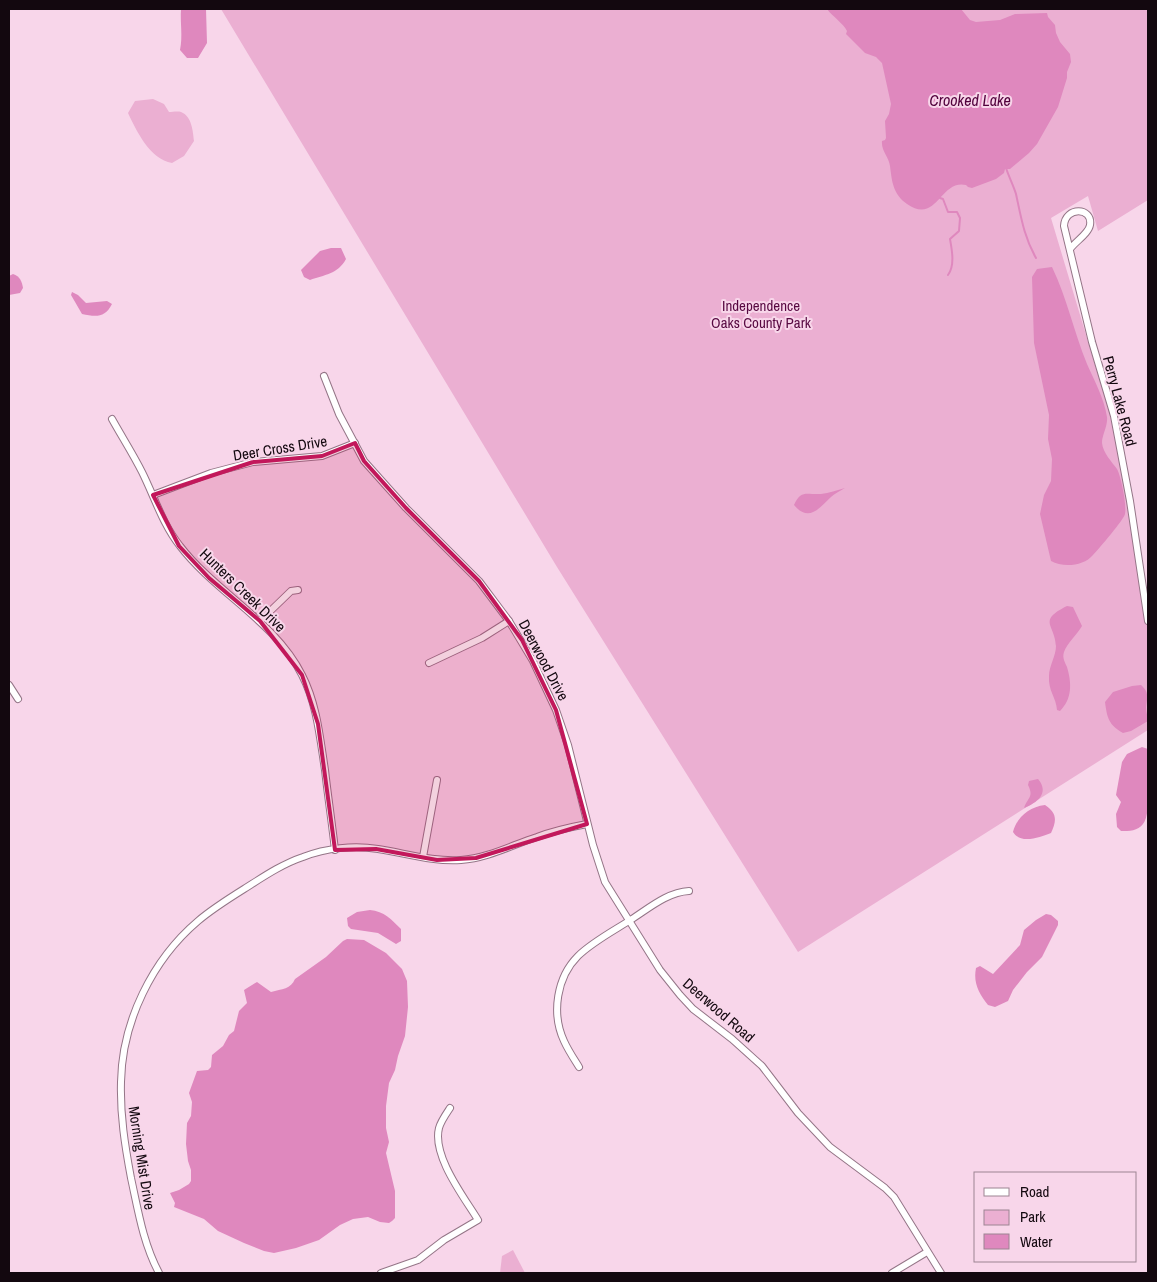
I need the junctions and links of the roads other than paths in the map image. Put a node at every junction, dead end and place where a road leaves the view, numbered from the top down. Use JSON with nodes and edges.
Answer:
{"nodes":[{"id":1,"x":1070,"y":249,"type":"junction"},
{"id":2,"x":324,"y":376,"type":"dead end"},
{"id":3,"x":112,"y":419,"type":"dead end"},
{"id":4,"x":355,"y":444,"type":"junction"},
{"id":5,"x":153,"y":495,"type":"junction"},
{"id":6,"x":298,"y":590,"type":"dead end"},
{"id":7,"x":260,"y":621,"type":"junction"},
{"id":8,"x":509,"y":621,"type":"junction"},
{"id":9,"x":1148,"y":621,"type":"edge"},
{"id":10,"x":429,"y":663,"type":"dead end"},
{"id":11,"x":9,"y":685,"type":"edge"},
{"id":12,"x":18,"y":699,"type":"dead end"},
{"id":13,"x":437,"y":780,"type":"dead end"},
{"id":14,"x":587,"y":824,"type":"junction"},
{"id":15,"x":335,"y":850,"type":"junction"},
{"id":16,"x":422,"y":857,"type":"junction"},
{"id":17,"x":689,"y":892,"type":"dead end"},
{"id":18,"x":628,"y":921,"type":"junction"},
{"id":19,"x":580,"y":1067,"type":"dead end"},
{"id":20,"x":450,"y":1108,"type":"dead end"},
{"id":21,"x":927,"y":1252,"type":"junction"},
{"id":22,"x":159,"y":1273,"type":"edge"},
{"id":23,"x":381,"y":1273,"type":"edge"},
{"id":24,"x":892,"y":1273,"type":"edge"},
{"id":25,"x":941,"y":1273,"type":"edge"}],
"edges":[{"from":1,"to":1,"type":"street","name":"Perry Lake Road"},
{"from":1,"to":9,"type":"street","name":"Perry Lake Road"},
{"from":2,"to":4,"type":"street"},
{"from":3,"to":5,"type":"street","name":"Hunters Creek Drive"},
{"from":4,"to":5,"type":"street","name":"Deer Cross Drive"},
{"from":4,"to":8,"type":"street","name":"Deerwood Drive"},
{"from":5,"to":7,"type":"street","name":"Hunters Creek Drive"},
{"from":6,"to":7,"type":"street"},
{"from":7,"to":15,"type":"street","name":"Hunters Creek Drive"},
{"from":8,"to":10,"type":"street"},
{"from":8,"to":14,"type":"street","name":"Deerwood Drive"},
{"from":11,"to":12,"type":"street"},
{"from":13,"to":16,"type":"street"},
{"from":14,"to":16,"type":"street"},
{"from":14,"to":18,"type":"street","name":"Deerwood Road"},
{"from":15,"to":16,"type":"street","name":"Morning Mist Drive"},
{"from":15,"to":22,"type":"street","name":"Morning Mist Drive"},
{"from":17,"to":18,"type":"street"},
{"from":18,"to":19,"type":"street"},
{"from":18,"to":21,"type":"street","name":"Deerwood Road"},
{"from":20,"to":23,"type":"street"},
{"from":21,"to":24,"type":"street"},
{"from":21,"to":25,"type":"street","name":"Deerwood Road"}]}
